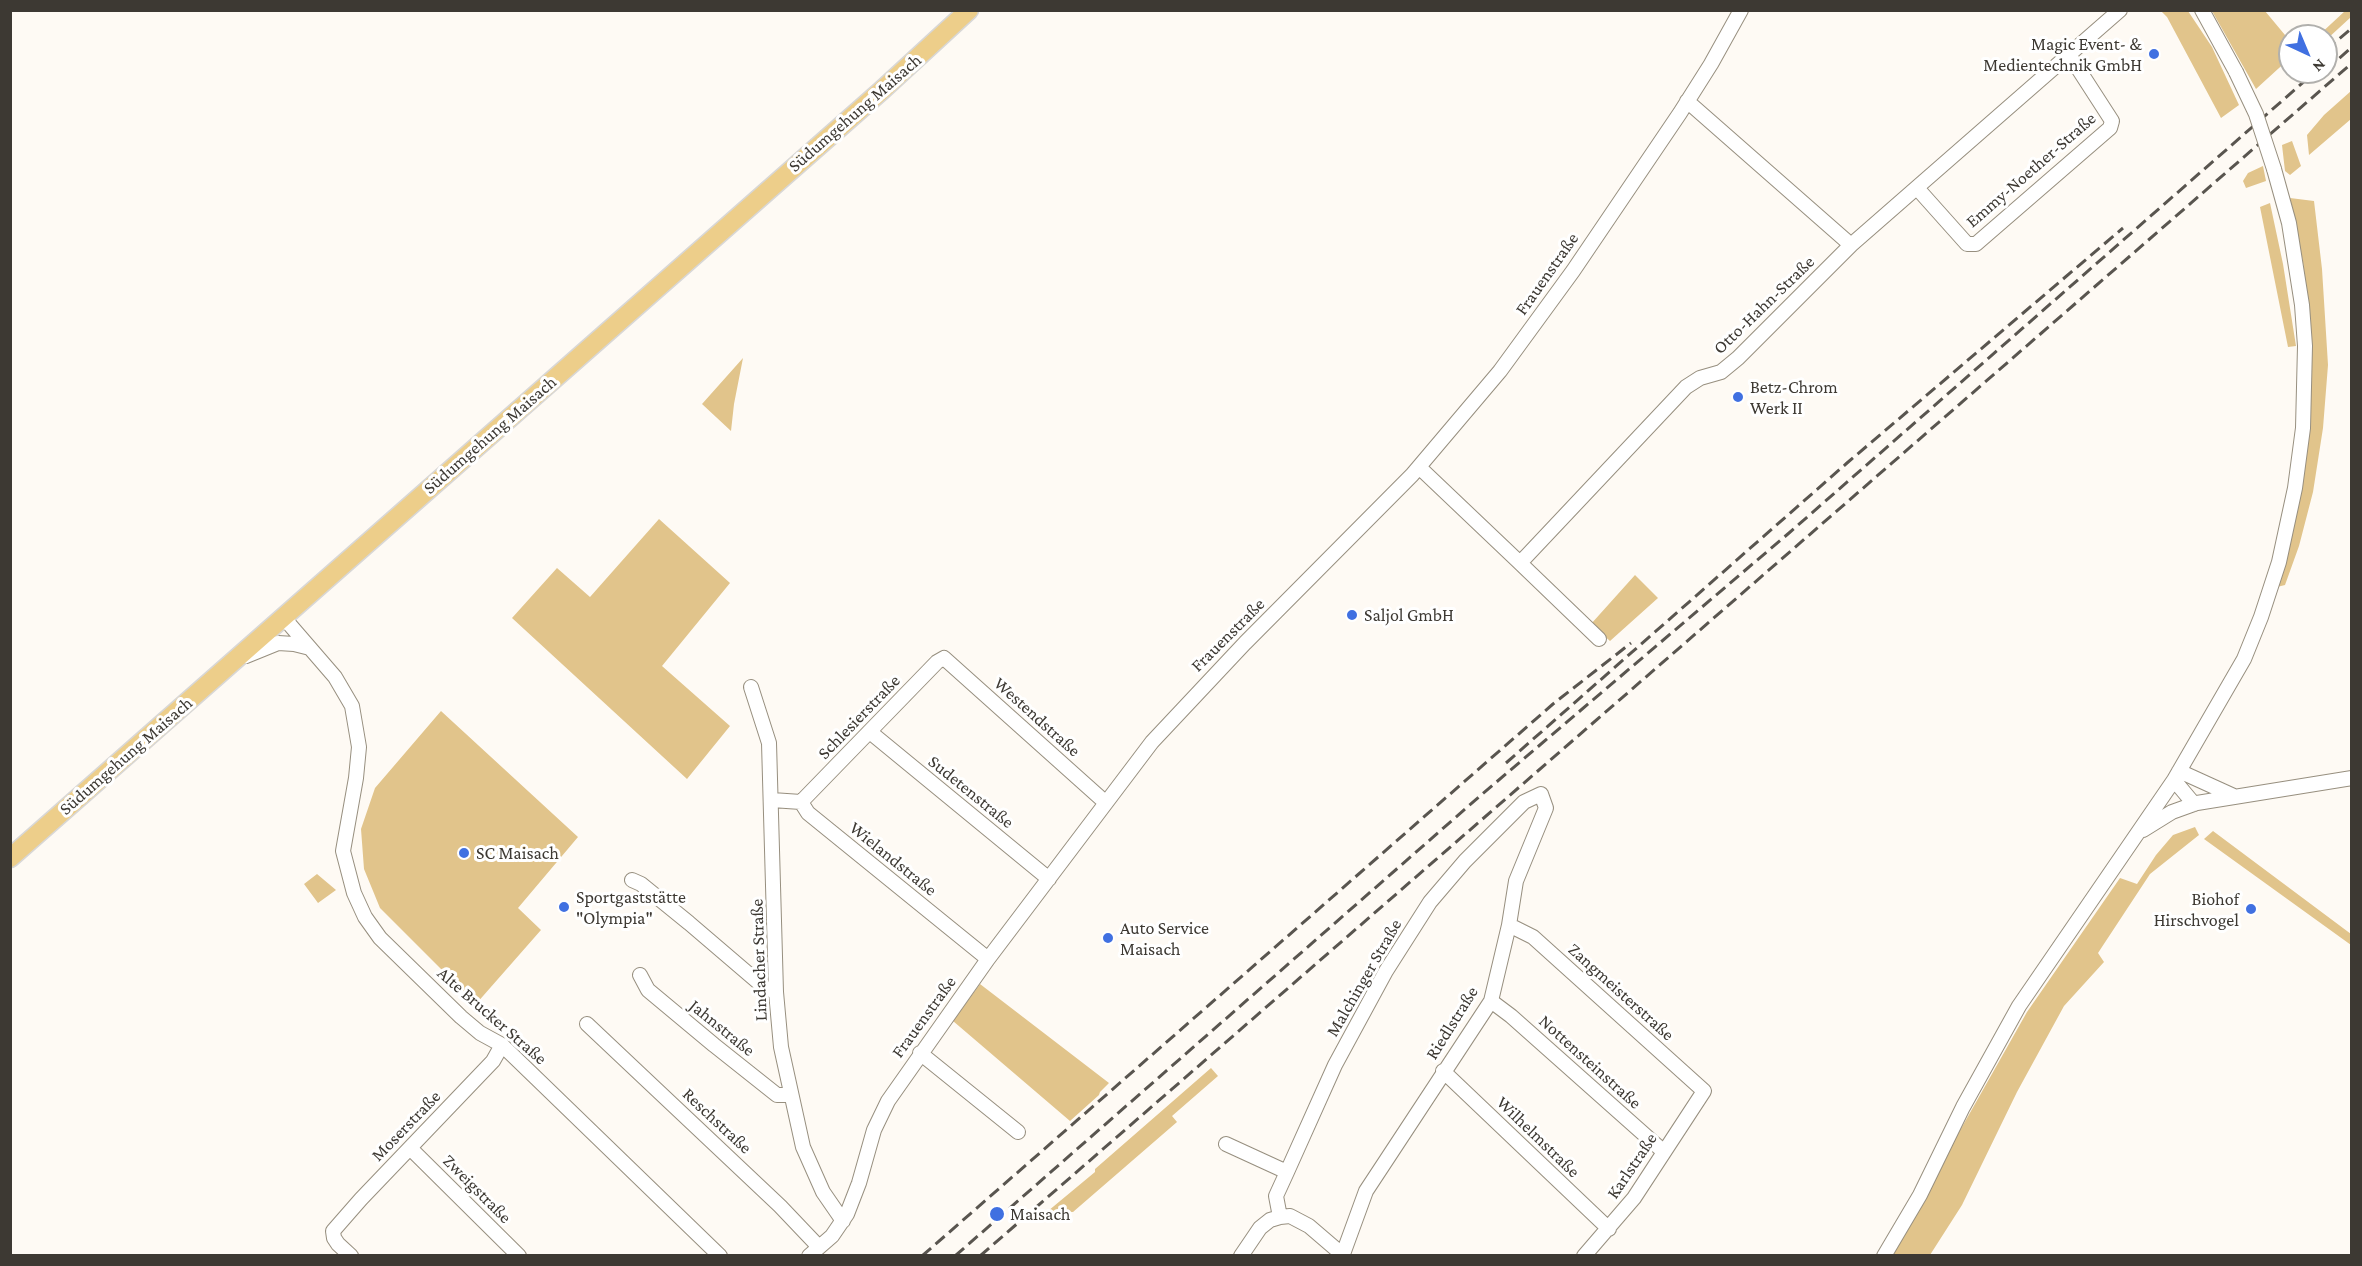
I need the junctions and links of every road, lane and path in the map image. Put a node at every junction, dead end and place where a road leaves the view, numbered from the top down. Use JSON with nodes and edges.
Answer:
{"nodes":[{"id":1,"x":969,"y":10,"type":"edge"},
{"id":2,"x":1741,"y":10,"type":"edge"},
{"id":3,"x":2120,"y":10,"type":"edge"},
{"id":4,"x":2202,"y":10,"type":"edge"},
{"id":5,"x":2070,"y":56,"type":"junction"},
{"id":6,"x":1687,"y":101,"type":"junction"},
{"id":7,"x":1917,"y":188,"type":"junction"},
{"id":8,"x":1851,"y":245,"type":"junction"},
{"id":9,"x":1419,"y":467,"type":"junction"},
{"id":10,"x":1520,"y":563,"type":"junction"},
{"id":11,"x":284,"y":618,"type":"junction"},
{"id":12,"x":1599,"y":639,"type":"dead end"},
{"id":13,"x":310,"y":648,"type":"junction"},
{"id":14,"x":944,"y":658,"type":"joint"},
{"id":15,"x":229,"y":665,"type":"junction"},
{"id":16,"x":751,"y":687,"type":"dead end"},
{"id":17,"x":870,"y":732,"type":"junction"},
{"id":18,"x":2177,"y":775,"type":"junction"},
{"id":19,"x":2352,"y":778,"type":"edge"},
{"id":20,"x":1541,"y":794,"type":"joint"},
{"id":21,"x":2234,"y":796,"type":"junction"},
{"id":22,"x":772,"y":800,"type":"junction"},
{"id":23,"x":801,"y":802,"type":"junction"},
{"id":24,"x":1106,"y":803,"type":"junction"},
{"id":25,"x":2194,"y":804,"type":"junction"},
{"id":26,"x":2137,"y":835,"type":"junction"},
{"id":27,"x":10,"y":858,"type":"edge"},
{"id":28,"x":1049,"y":879,"type":"junction"},
{"id":29,"x":632,"y":880,"type":"dead end"},
{"id":30,"x":1509,"y":925,"type":"junction"},
{"id":31,"x":988,"y":959,"type":"junction"},
{"id":32,"x":640,"y":975,"type":"dead end"},
{"id":33,"x":776,"y":992,"type":"junction"},
{"id":34,"x":1491,"y":1001,"type":"junction"},
{"id":35,"x":587,"y":1024,"type":"dead end"},
{"id":36,"x":502,"y":1045,"type":"junction"},
{"id":37,"x":920,"y":1053,"type":"junction"},
{"id":38,"x":1443,"y":1071,"type":"junction"},
{"id":39,"x":1704,"y":1091,"type":"joint"},
{"id":40,"x":790,"y":1095,"type":"junction"},
{"id":41,"x":1018,"y":1132,"type":"dead end"},
{"id":42,"x":1226,"y":1144,"type":"dead end"},
{"id":43,"x":410,"y":1148,"type":"junction"},
{"id":44,"x":1664,"y":1152,"type":"junction"},
{"id":45,"x":1287,"y":1172,"type":"junction"},
{"id":46,"x":1280,"y":1217,"type":"junction"},
{"id":47,"x":843,"y":1221,"type":"junction"},
{"id":48,"x":1609,"y":1229,"type":"junction"},
{"id":49,"x":814,"y":1251,"type":"edge"},
{"id":50,"x":1343,"y":1255,"type":"edge"},
{"id":51,"x":351,"y":1256,"type":"edge"},
{"id":52,"x":519,"y":1256,"type":"edge"},
{"id":53,"x":720,"y":1256,"type":"edge"},
{"id":54,"x":1241,"y":1256,"type":"edge"},
{"id":55,"x":1584,"y":1256,"type":"edge"},
{"id":56,"x":1884,"y":1256,"type":"edge"}],
"edges":[{"from":1,"to":11,"type":"main road","name":"Südumgehung Maisach"},
{"from":2,"to":6,"type":"street","name":"Frauenstraße"},
{"from":3,"to":5,"type":"street"},
{"from":4,"to":18,"type":"street","bridge":true},
{"from":5,"to":7,"type":"street"},
{"from":5,"to":7,"type":"street","name":"Emmy-Noether-Straße"},
{"from":6,"to":8,"type":"street"},
{"from":6,"to":9,"type":"street","name":"Frauenstraße"},
{"from":7,"to":8,"type":"street"},
{"from":8,"to":10,"type":"street","name":"Otto-Hahn-Straße"},
{"from":9,"to":10,"type":"street"},
{"from":9,"to":24,"type":"street","name":"Frauenstraße"},
{"from":10,"to":12,"type":"street"},
{"from":11,"to":13,"type":"street","name":"Alte Brucker Straße"},
{"from":11,"to":15,"type":"main road","name":"Südumgehung Maisach"},
{"from":13,"to":15,"type":"street"},
{"from":13,"to":36,"type":"street","name":"Alte Brucker Straße"},
{"from":14,"to":17,"type":"street","name":"Schlesierstraße"},
{"from":14,"to":24,"type":"street","name":"Westendstraße"},
{"from":15,"to":27,"type":"main road","name":"Südumgehung Maisach"},
{"from":16,"to":22,"type":"street","name":"Lindacher Straße"},
{"from":17,"to":23,"type":"street","name":"Schlesierstraße"},
{"from":17,"to":28,"type":"street","name":"Sudetenstraße"},
{"from":18,"to":21,"type":"street"},
{"from":18,"to":25,"type":"street"},
{"from":18,"to":26,"type":"street"},
{"from":19,"to":21,"type":"street"},
{"from":20,"to":30,"type":"street","name":"Riedlstraße"},
{"from":20,"to":45,"type":"street","name":"Malchinger Straße"},
{"from":21,"to":25,"type":"street"},
{"from":22,"to":23,"type":"street"},
{"from":22,"to":33,"type":"street","name":"Lindacher Straße"},
{"from":23,"to":31,"type":"street","name":"Wielandstraße"},
{"from":24,"to":28,"type":"street","name":"Frauenstraße"},
{"from":25,"to":26,"type":"street"},
{"from":26,"to":56,"type":"street"},
{"from":28,"to":31,"type":"street","name":"Frauenstraße"},
{"from":29,"to":33,"type":"street"},
{"from":30,"to":34,"type":"street","name":"Riedlstraße"},
{"from":30,"to":39,"type":"street","name":"Zangmeisterstraße"},
{"from":31,"to":37,"type":"street","name":"Frauenstraße"},
{"from":32,"to":40,"type":"street","name":"Jahnstraße"},
{"from":33,"to":40,"type":"street","name":"Lindacher Straße"},
{"from":34,"to":38,"type":"street","name":"Riedlstraße"},
{"from":34,"to":44,"type":"street","name":"Nottensteinstraße"},
{"from":35,"to":49,"type":"street","name":"Reschstraße"},
{"from":36,"to":43,"type":"street","name":"Moserstraße"},
{"from":36,"to":53,"type":"street","name":"Alte Brucker Straße"},
{"from":37,"to":41,"type":"street"},
{"from":37,"to":47,"type":"street","name":"Frauenstraße"},
{"from":38,"to":48,"type":"street","name":"Wilhelmstraße"},
{"from":38,"to":50,"type":"street","name":"Riedlstraße"},
{"from":39,"to":44,"type":"street","name":"Karlstraße"},
{"from":40,"to":47,"type":"street","name":"Lindacher Straße"},
{"from":42,"to":45,"type":"street"},
{"from":43,"to":51,"type":"street","name":"Moserstraße"},
{"from":43,"to":52,"type":"street","name":"Zweigstraße"},
{"from":44,"to":48,"type":"street","name":"Karlstraße"},
{"from":45,"to":46,"type":"street","name":"Malchinger Straße"},
{"from":46,"to":50,"type":"street"},
{"from":46,"to":54,"type":"street"},
{"from":47,"to":49,"type":"street","name":"Frauenstraße"},
{"from":48,"to":55,"type":"street","name":"Karlstraße"}]}
